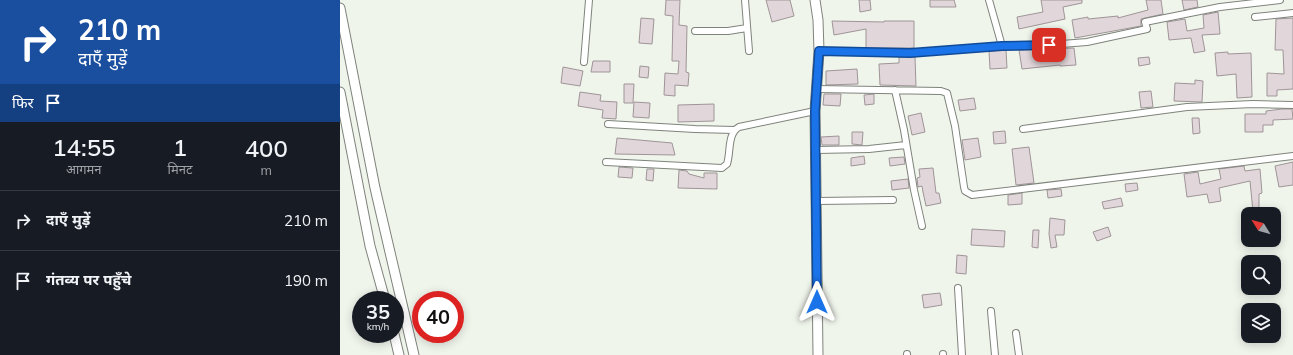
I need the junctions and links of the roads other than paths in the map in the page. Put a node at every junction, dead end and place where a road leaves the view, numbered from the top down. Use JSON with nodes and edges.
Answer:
{"nodes":[{"id":1,"x":589,"y":0,"type":"edge"},
{"id":2,"x":744,"y":0,"type":"edge"},
{"id":3,"x":815,"y":0,"type":"edge"},
{"id":4,"x":989,"y":0,"type":"edge"},
{"id":5,"x":1280,"y":0,"type":"edge"},
{"id":6,"x":340,"y":8,"type":"edge"},
{"id":7,"x":1293,"y":13,"type":"edge"},
{"id":8,"x":1255,"y":17,"type":"dead end"},
{"id":9,"x":747,"y":28,"type":"junction"},
{"id":10,"x":695,"y":31,"type":"dead end"},
{"id":11,"x":1002,"y":46,"type":"junction"},
{"id":12,"x":819,"y":51,"type":"junction"},
{"id":13,"x":749,"y":52,"type":"dead end"},
{"id":14,"x":584,"y":62,"type":"dead end"},
{"id":15,"x":817,"y":89,"type":"junction"},
{"id":16,"x":894,"y":90,"type":"junction"},
{"id":17,"x":340,"y":92,"type":"edge"},
{"id":18,"x":1293,"y":105,"type":"edge"},
{"id":19,"x":815,"y":111,"type":"junction"},
{"id":20,"x":608,"y":124,"type":"dead end"},
{"id":21,"x":1023,"y":129,"type":"dead end"},
{"id":22,"x":734,"y":130,"type":"junction"},
{"id":23,"x":906,"y":145,"type":"junction"},
{"id":24,"x":816,"y":150,"type":"junction"},
{"id":25,"x":1293,"y":156,"type":"edge"},
{"id":26,"x":606,"y":162,"type":"dead end"},
{"id":27,"x":893,"y":200,"type":"dead end"},
{"id":28,"x":817,"y":201,"type":"junction"},
{"id":29,"x":922,"y":226,"type":"dead end"},
{"id":30,"x":958,"y":288,"type":"dead end"},
{"id":31,"x":382,"y":291,"type":"edge"},
{"id":32,"x":991,"y":311,"type":"dead end"},
{"id":33,"x":1016,"y":333,"type":"dead end"},
{"id":34,"x":396,"y":343,"type":"edge"},
{"id":35,"x":399,"y":355,"type":"edge"},
{"id":36,"x":414,"y":355,"type":"edge"},
{"id":37,"x":818,"y":355,"type":"edge"},
{"id":38,"x":962,"y":355,"type":"edge"},
{"id":39,"x":995,"y":355,"type":"edge"},
{"id":40,"x":1019,"y":355,"type":"edge"}],
"edges":[{"from":1,"to":14,"type":"street"},
{"from":2,"to":9,"type":"street"},
{"from":3,"to":12,"type":"street"},
{"from":4,"to":11,"type":"street"},
{"from":5,"to":11,"type":"street"},
{"from":6,"to":36,"type":"street"},
{"from":7,"to":8,"type":"street"},
{"from":9,"to":10,"type":"street"},
{"from":9,"to":13,"type":"street"},
{"from":11,"to":12,"type":"street"},
{"from":12,"to":15,"type":"street"},
{"from":15,"to":16,"type":"street"},
{"from":15,"to":19,"type":"street"},
{"from":16,"to":23,"type":"street"},
{"from":16,"to":25,"type":"street"},
{"from":17,"to":31,"type":"street"},
{"from":18,"to":21,"type":"street"},
{"from":19,"to":22,"type":"street"},
{"from":19,"to":24,"type":"street"},
{"from":20,"to":22,"type":"street"},
{"from":22,"to":26,"type":"street"},
{"from":23,"to":24,"type":"street"},
{"from":23,"to":29,"type":"street"},
{"from":24,"to":28,"type":"street"},
{"from":27,"to":28,"type":"street"},
{"from":28,"to":37,"type":"street"},
{"from":30,"to":38,"type":"street"},
{"from":32,"to":39,"type":"street"},
{"from":33,"to":40,"type":"street"},
{"from":34,"to":35,"type":"street"}]}
